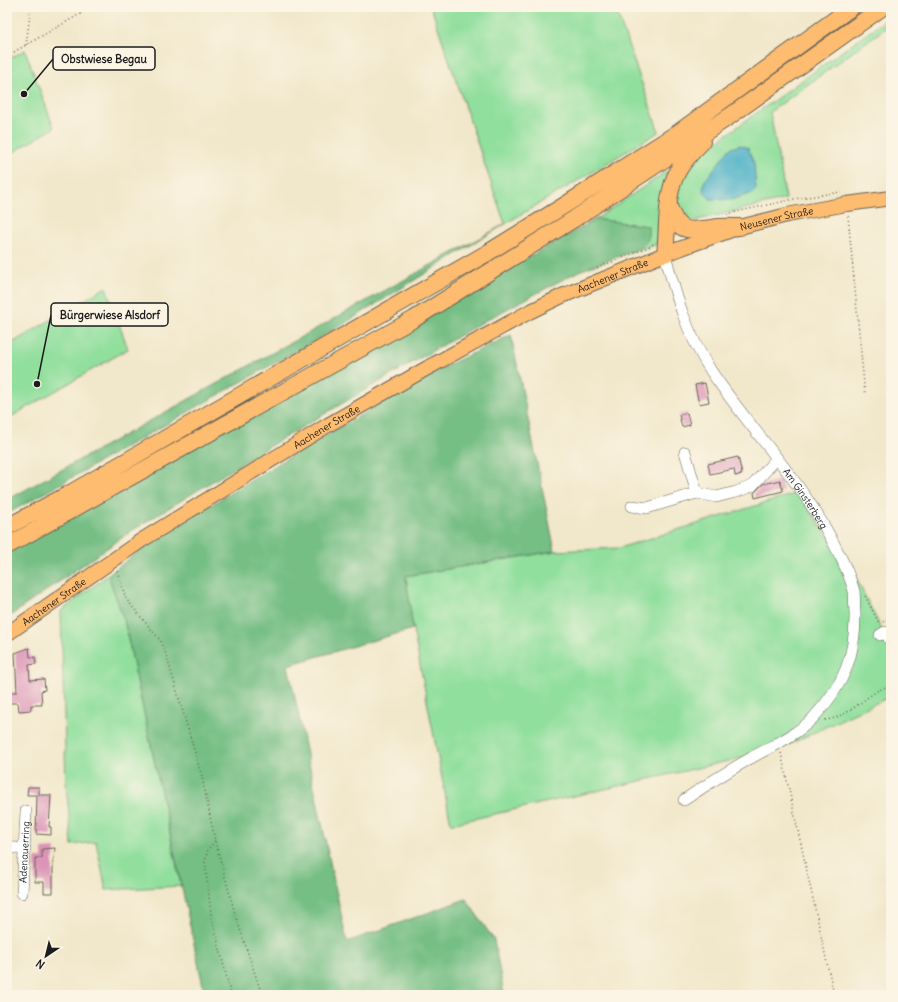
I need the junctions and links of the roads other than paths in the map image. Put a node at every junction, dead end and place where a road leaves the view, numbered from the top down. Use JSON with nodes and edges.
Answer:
{"nodes":[{"id":1,"x":852,"y":7,"type":"edge"},
{"id":2,"x":884,"y":7,"type":"edge"},
{"id":3,"x":730,"y":116,"type":"junction"},
{"id":4,"x":891,"y":198,"type":"edge"},
{"id":5,"x":669,"y":204,"type":"junction"},
{"id":6,"x":740,"y":227,"type":"junction"},
{"id":7,"x":665,"y":254,"type":"junction"},
{"id":8,"x":685,"y":452,"type":"dead end"},
{"id":9,"x":777,"y":458,"type":"junction"},
{"id":10,"x":697,"y":493,"type":"junction"},
{"id":11,"x":632,"y":506,"type":"dead end"},
{"id":12,"x":7,"y":527,"type":"edge"},
{"id":13,"x":7,"y":546,"type":"edge"},
{"id":14,"x":7,"y":634,"type":"edge"},
{"id":15,"x":880,"y":635,"type":"road end"},
{"id":16,"x":891,"y":642,"type":"edge"},
{"id":17,"x":684,"y":800,"type":"dead end"},
{"id":18,"x":26,"y":811,"type":"dead end"},
{"id":19,"x":7,"y":847,"type":"edge"},
{"id":20,"x":24,"y":848,"type":"junction"},
{"id":21,"x":22,"y":893,"type":"dead end"}],
"edges":[{"from":1,"to":12,"type":"highway"},
{"from":2,"to":3,"type":"highway"},
{"from":3,"to":5,"type":"highway"},
{"from":3,"to":13,"type":"highway"},
{"from":4,"to":6,"type":"main road","name":"Neusener Straße"},
{"from":5,"to":6,"type":"highway"},
{"from":5,"to":7,"type":"highway"},
{"from":6,"to":7,"type":"main road","name":"Neusener Straße"},
{"from":7,"to":9,"type":"street","name":"Am Ginsterberg"},
{"from":7,"to":14,"type":"main road","name":"Aachener Straße"},
{"from":8,"to":10,"type":"street"},
{"from":9,"to":10,"type":"street"},
{"from":9,"to":17,"type":"street","name":"Am Ginsterberg"},
{"from":10,"to":11,"type":"street"},
{"from":15,"to":16,"type":"street"},
{"from":18,"to":20,"type":"street","name":"Adenauerring"},
{"from":19,"to":20,"type":"street"},
{"from":20,"to":21,"type":"street","name":"Adenauerring"}]}
